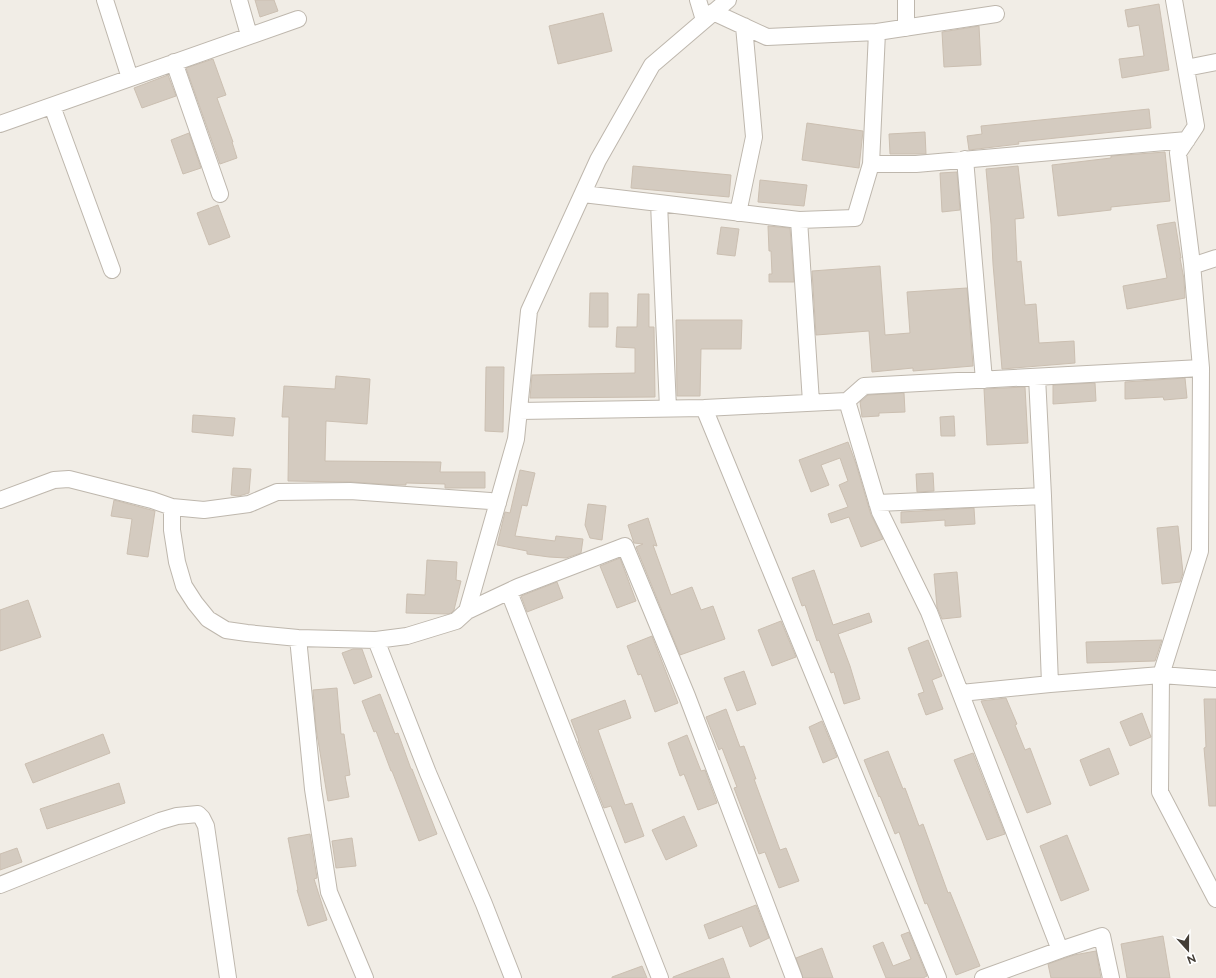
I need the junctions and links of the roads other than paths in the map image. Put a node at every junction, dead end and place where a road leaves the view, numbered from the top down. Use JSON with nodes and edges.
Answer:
{"nodes":[{"id":1,"x":105,"y":0,"type":"edge"},
{"id":2,"x":239,"y":0,"type":"edge"},
{"id":3,"x":698,"y":0,"type":"edge"},
{"id":4,"x":728,"y":0,"type":"edge"},
{"id":5,"x":906,"y":0,"type":"edge"},
{"id":6,"x":1174,"y":0,"type":"edge"},
{"id":7,"x":996,"y":14,"type":"dead end"},
{"id":8,"x":709,"y":16,"type":"junction"},
{"id":9,"x":298,"y":19,"type":"dead end"},
{"id":10,"x":744,"y":26,"type":"junction"},
{"id":11,"x":906,"y":28,"type":"junction"},
{"id":12,"x":877,"y":32,"type":"junction"},
{"id":13,"x":249,"y":35,"type":"junction"},
{"id":14,"x":174,"y":62,"type":"junction"},
{"id":15,"x":1216,"y":62,"type":"edge"},
{"id":16,"x":1186,"y":68,"type":"junction"},
{"id":17,"x":130,"y":78,"type":"junction"},
{"id":18,"x":52,"y":106,"type":"junction"},
{"id":19,"x":0,"y":124,"type":"edge"},
{"id":20,"x":1187,"y":140,"type":"junction"},
{"id":21,"x":966,"y":159,"type":"junction"},
{"id":22,"x":872,"y":164,"type":"junction"},
{"id":23,"x":220,"y":194,"type":"dead end"},
{"id":24,"x":583,"y":194,"type":"junction"},
{"id":25,"x":659,"y":203,"type":"junction"},
{"id":26,"x":738,"y":213,"type":"junction"},
{"id":27,"x":799,"y":220,"type":"junction"},
{"id":28,"x":1216,"y":258,"type":"edge"},
{"id":29,"x":1192,"y":264,"type":"junction"},
{"id":30,"x":112,"y":270,"type":"dead end"},
{"id":31,"x":1201,"y":368,"type":"junction"},
{"id":32,"x":1037,"y":377,"type":"junction"},
{"id":33,"x":984,"y":380,"type":"junction"},
{"id":34,"x":847,"y":401,"type":"junction"},
{"id":35,"x":811,"y":402,"type":"junction"},
{"id":36,"x":668,"y":408,"type":"junction"},
{"id":37,"x":704,"y":408,"type":"junction"},
{"id":38,"x":519,"y":411,"type":"junction"},
{"id":39,"x":1043,"y":496,"type":"junction"},
{"id":40,"x":0,"y":500,"type":"edge"},
{"id":41,"x":498,"y":503,"type":"junction"},
{"id":42,"x":876,"y":503,"type":"junction"},
{"id":43,"x":172,"y":507,"type":"junction"},
{"id":44,"x":509,"y":592,"type":"junction"},
{"id":45,"x":467,"y":611,"type":"junction"},
{"id":46,"x":298,"y":638,"type":"junction"},
{"id":47,"x":376,"y":640,"type":"junction"},
{"id":48,"x":1161,"y":675,"type":"junction"},
{"id":49,"x":1216,"y":679,"type":"edge"},
{"id":50,"x":1050,"y":684,"type":"junction"},
{"id":51,"x":961,"y":693,"type":"junction"},
{"id":52,"x":0,"y":885,"type":"edge"},
{"id":53,"x":1216,"y":899,"type":"edge"},
{"id":54,"x":1060,"y":950,"type":"junction"},
{"id":55,"x":228,"y":978,"type":"edge"},
{"id":56,"x":365,"y":978,"type":"edge"},
{"id":57,"x":513,"y":978,"type":"edge"},
{"id":58,"x":660,"y":978,"type":"edge"},
{"id":59,"x":794,"y":978,"type":"edge"},
{"id":60,"x":938,"y":978,"type":"edge"},
{"id":61,"x":985,"y":978,"type":"edge"},
{"id":62,"x":1111,"y":978,"type":"edge"}],
"edges":[{"from":1,"to":17,"type":"street"},
{"from":2,"to":13,"type":"street"},
{"from":3,"to":8,"type":"street"},
{"from":4,"to":8,"type":"street"},
{"from":5,"to":11,"type":"street"},
{"from":6,"to":16,"type":"street"},
{"from":7,"to":11,"type":"street"},
{"from":8,"to":10,"type":"street"},
{"from":8,"to":24,"type":"street"},
{"from":9,"to":13,"type":"street"},
{"from":10,"to":12,"type":"street"},
{"from":10,"to":26,"type":"street"},
{"from":11,"to":12,"type":"street"},
{"from":12,"to":22,"type":"street"},
{"from":13,"to":14,"type":"street"},
{"from":14,"to":17,"type":"street"},
{"from":14,"to":23,"type":"street"},
{"from":15,"to":16,"type":"street"},
{"from":16,"to":20,"type":"street"},
{"from":17,"to":18,"type":"street"},
{"from":18,"to":19,"type":"street"},
{"from":18,"to":30,"type":"street"},
{"from":20,"to":21,"type":"street"},
{"from":20,"to":29,"type":"street"},
{"from":21,"to":22,"type":"street"},
{"from":21,"to":33,"type":"street"},
{"from":22,"to":27,"type":"street"},
{"from":24,"to":25,"type":"street"},
{"from":24,"to":38,"type":"street"},
{"from":25,"to":26,"type":"street"},
{"from":25,"to":36,"type":"street"},
{"from":26,"to":27,"type":"street"},
{"from":27,"to":35,"type":"street"},
{"from":28,"to":29,"type":"street"},
{"from":29,"to":31,"type":"street"},
{"from":31,"to":32,"type":"street"},
{"from":31,"to":48,"type":"street"},
{"from":32,"to":33,"type":"street"},
{"from":32,"to":39,"type":"street"},
{"from":33,"to":34,"type":"street"},
{"from":34,"to":35,"type":"street"},
{"from":34,"to":42,"type":"street"},
{"from":35,"to":37,"type":"street"},
{"from":36,"to":37,"type":"street"},
{"from":36,"to":38,"type":"street"},
{"from":37,"to":60,"type":"street"},
{"from":38,"to":41,"type":"street"},
{"from":39,"to":42,"type":"street"},
{"from":39,"to":50,"type":"street"},
{"from":40,"to":43,"type":"street"},
{"from":41,"to":43,"type":"street"},
{"from":41,"to":45,"type":"street"},
{"from":42,"to":51,"type":"street"},
{"from":43,"to":46,"type":"street"},
{"from":44,"to":45,"type":"street"},
{"from":44,"to":58,"type":"street"},
{"from":44,"to":59,"type":"street"},
{"from":45,"to":47,"type":"street"},
{"from":46,"to":47,"type":"street"},
{"from":46,"to":56,"type":"street"},
{"from":47,"to":57,"type":"street"},
{"from":48,"to":49,"type":"street"},
{"from":48,"to":50,"type":"street"},
{"from":48,"to":53,"type":"street"},
{"from":50,"to":51,"type":"street"},
{"from":51,"to":54,"type":"street"},
{"from":52,"to":55,"type":"street"},
{"from":54,"to":61,"type":"street"},
{"from":54,"to":62,"type":"street"}]}
